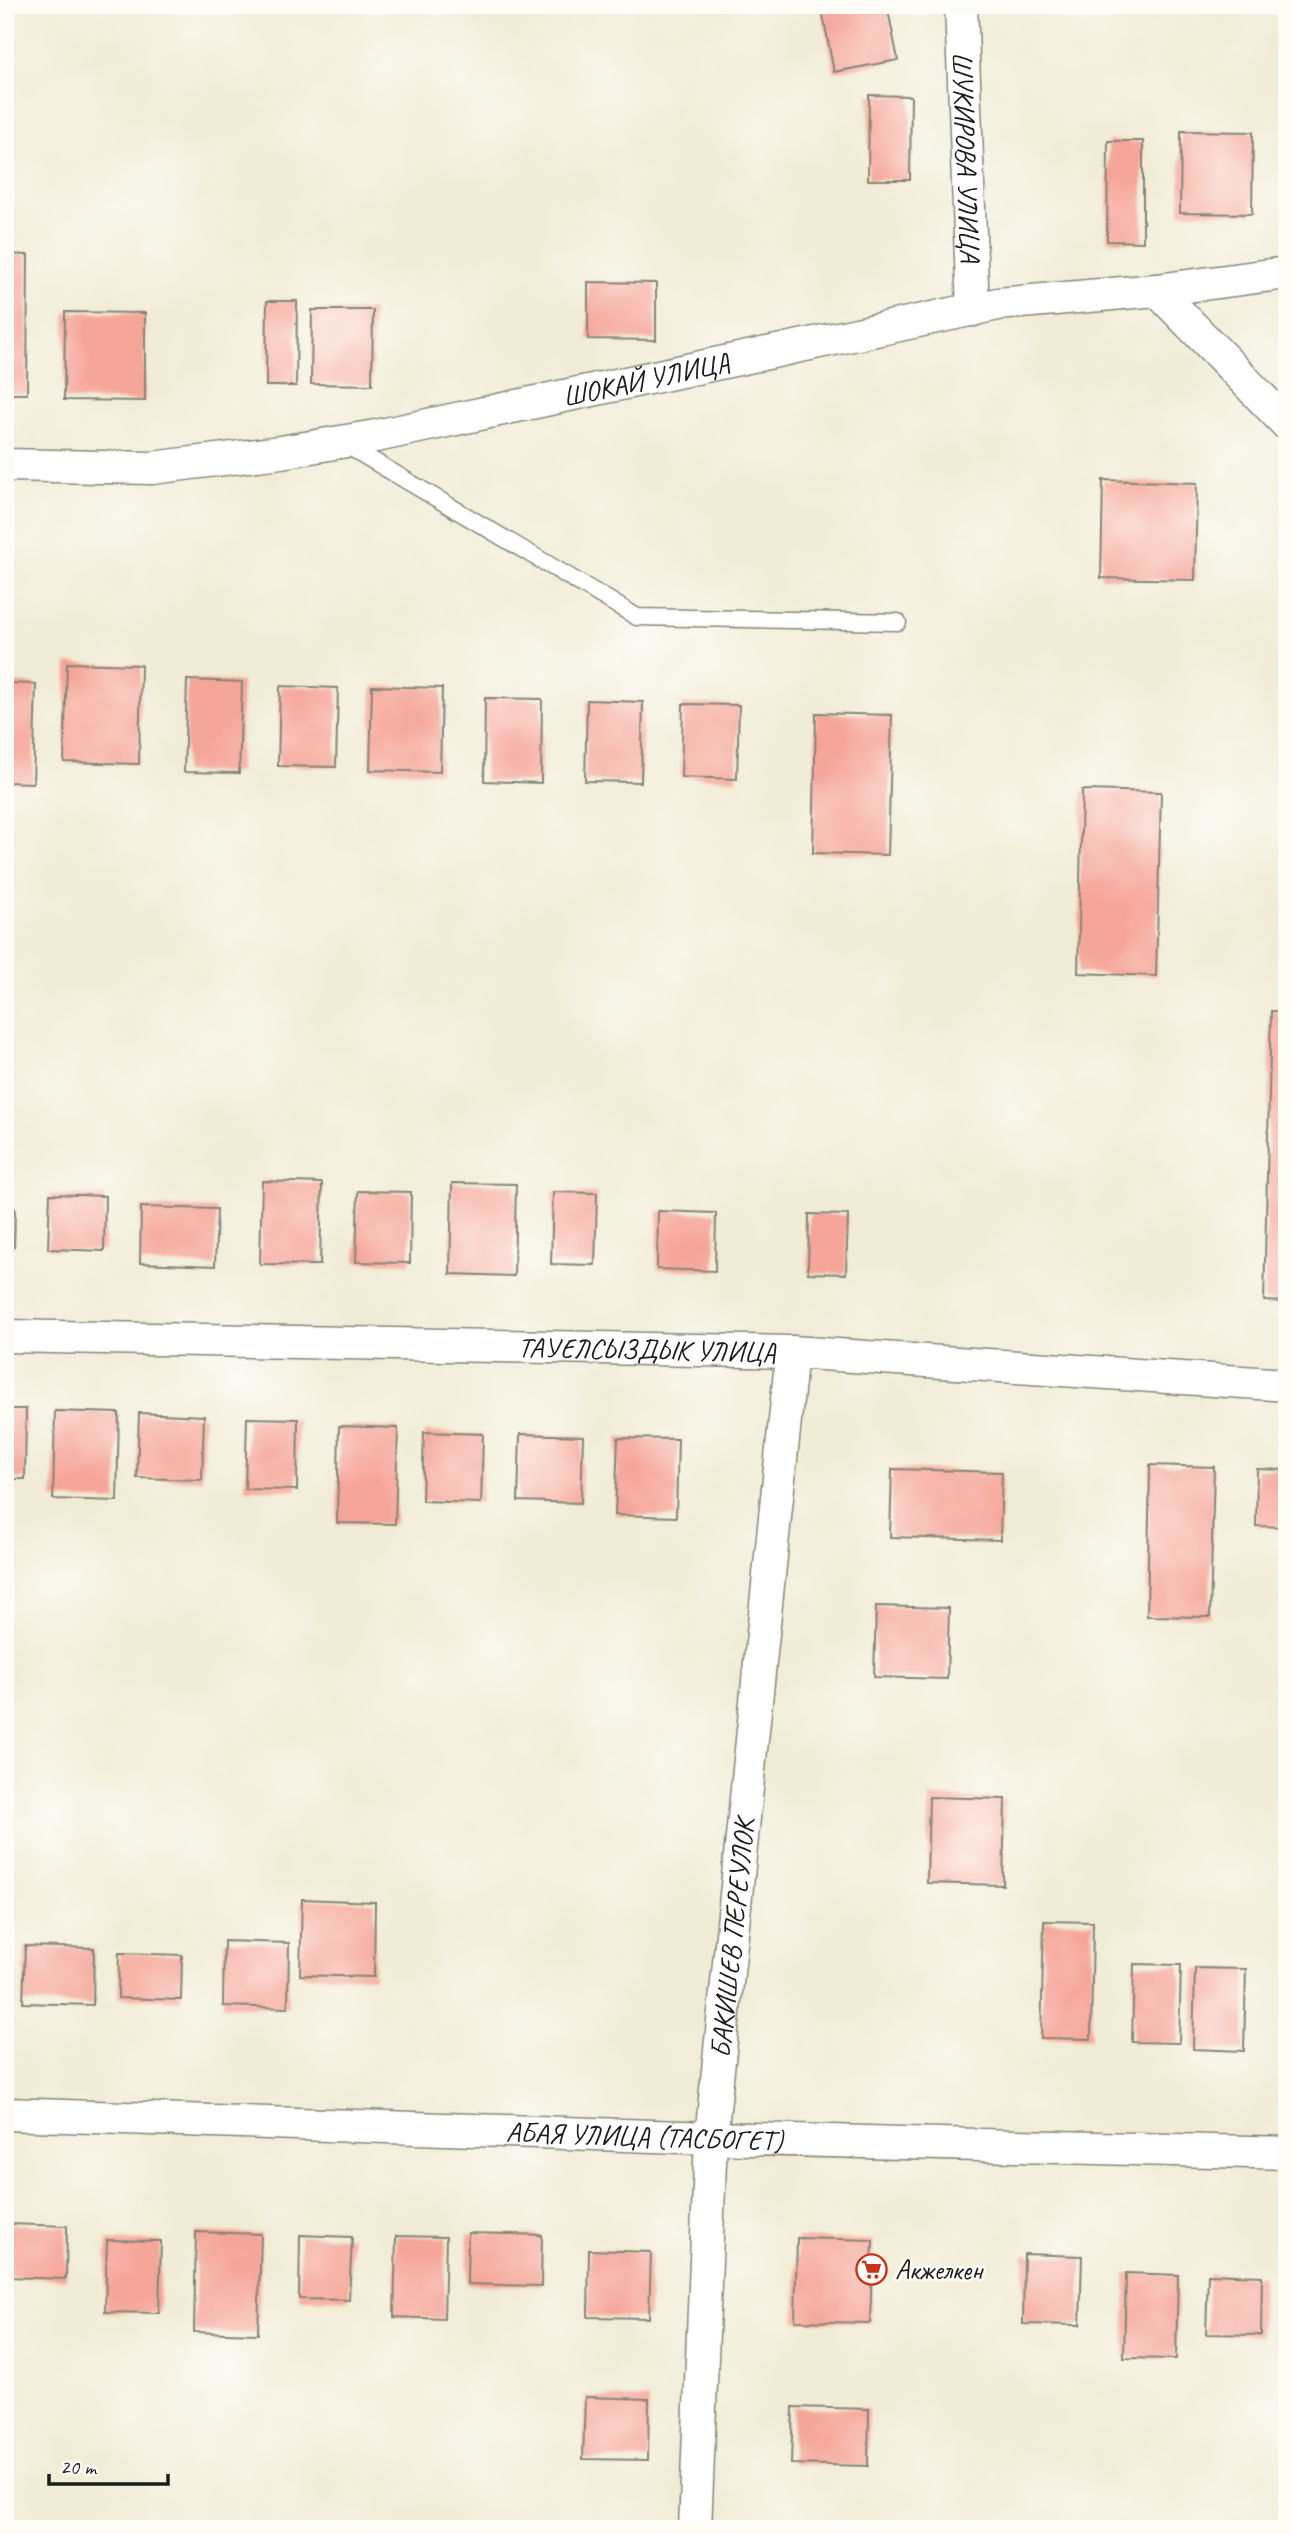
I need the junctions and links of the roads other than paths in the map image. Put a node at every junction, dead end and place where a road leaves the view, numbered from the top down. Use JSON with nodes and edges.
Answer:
{"nodes":[{"id":1,"x":961,"y":5,"type":"edge"},
{"id":2,"x":1287,"y":273,"type":"edge"},
{"id":3,"x":1157,"y":290,"type":"junction"},
{"id":4,"x":973,"y":310,"type":"junction"},
{"id":5,"x":1287,"y":424,"type":"edge"},
{"id":6,"x":341,"y":442,"type":"junction"},
{"id":7,"x":5,"y":465,"type":"edge"},
{"id":8,"x":898,"y":622,"type":"dead end"},
{"id":9,"x":5,"y":1336,"type":"edge"},
{"id":10,"x":792,"y":1352,"type":"junction"},
{"id":11,"x":1287,"y":1385,"type":"edge"},
{"id":12,"x":5,"y":2114,"type":"edge"},
{"id":13,"x":711,"y":2138,"type":"junction"},
{"id":14,"x":1287,"y":2153,"type":"edge"},
{"id":15,"x":695,"y":2529,"type":"edge"}],
"edges":[{"from":1,"to":4,"type":"street","name":"ШУКИРОВА УЛИЦА"},
{"from":2,"to":3,"type":"street","name":"ШОКАЙ УЛИЦА"},
{"from":3,"to":4,"type":"street","name":"ШОКАЙ УЛИЦА"},
{"from":3,"to":5,"type":"street"},
{"from":4,"to":6,"type":"street","name":"ШОКАЙ УЛИЦА"},
{"from":6,"to":7,"type":"street","name":"ШОКАЙ УЛИЦА"},
{"from":6,"to":8,"type":"lane"},
{"from":9,"to":10,"type":"street","name":"ТАУЕЛСЫЗДЫК УЛИЦА"},
{"from":10,"to":11,"type":"street","name":"ТАУЕЛСЫЗДЫК УЛИЦА"},
{"from":10,"to":13,"type":"street","name":"БАКИШЕВ ПЕРЕУЛОК"},
{"from":12,"to":13,"type":"street","name":"АБАЯ УЛИЦА (ТАСБОГЕТ)"},
{"from":13,"to":14,"type":"street","name":"АБАЯ УЛИЦА (ТАСБОГЕТ)"},
{"from":13,"to":15,"type":"street","name":"БАКИШЕВ ПЕРЕУЛОК"}]}
